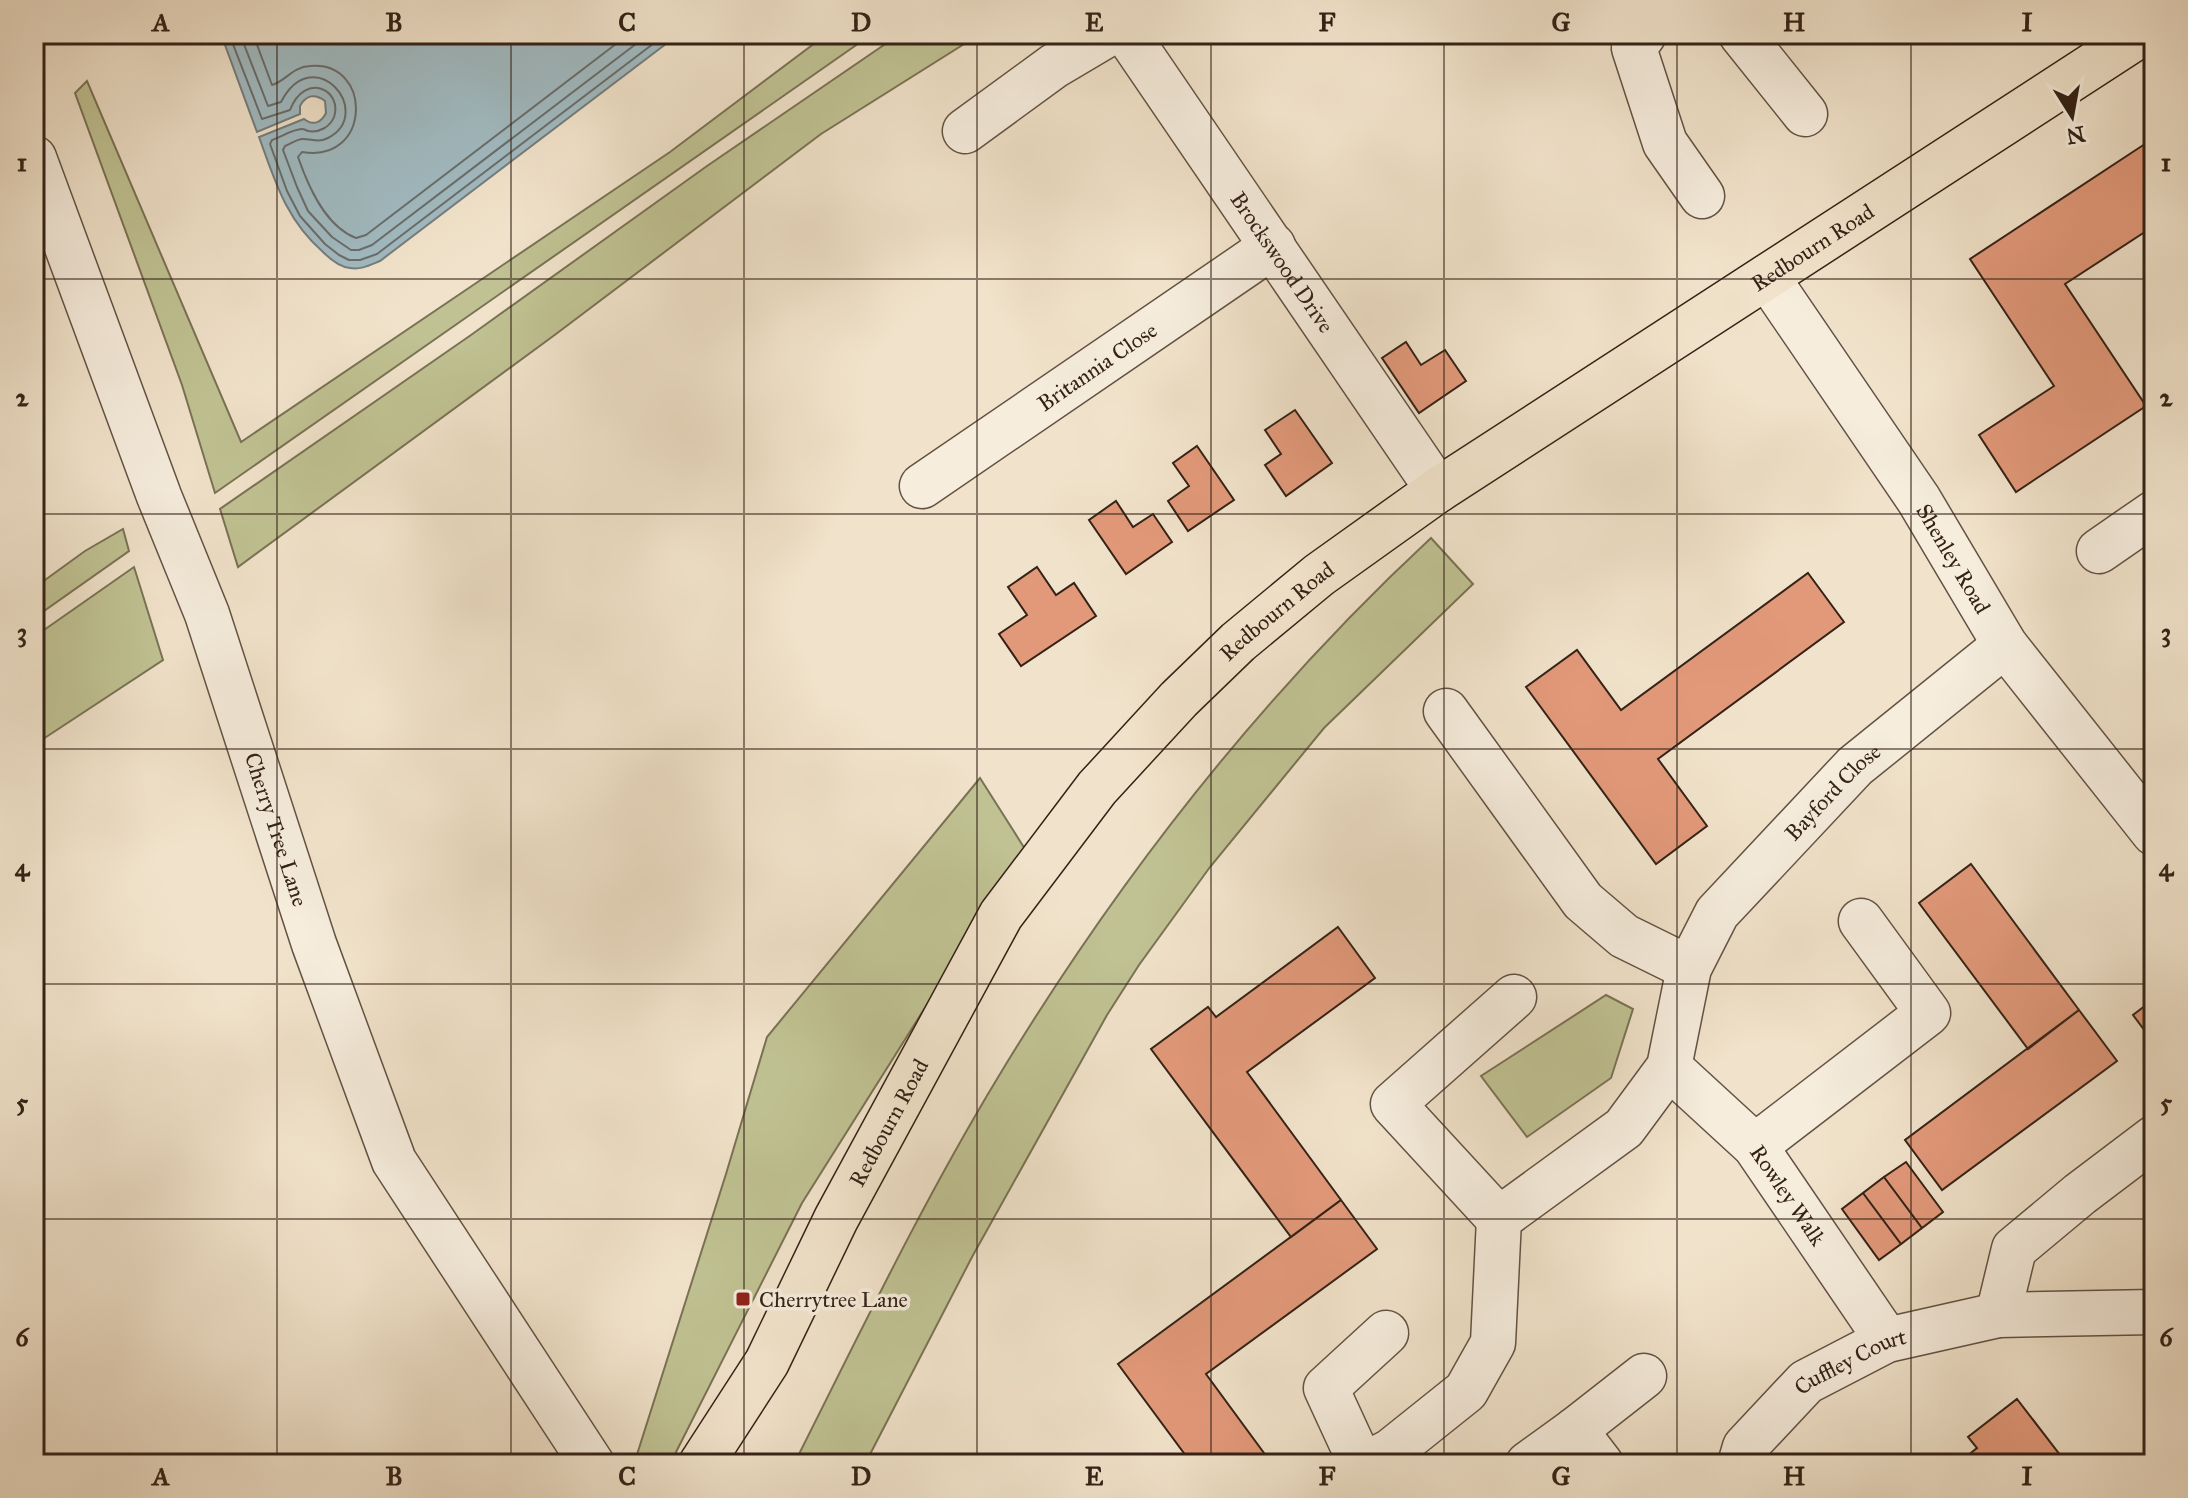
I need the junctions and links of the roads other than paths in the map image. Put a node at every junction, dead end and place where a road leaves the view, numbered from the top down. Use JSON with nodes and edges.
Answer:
{"nodes":[{"id":1,"x":1108,"y":34,"type":"edge"},
{"id":2,"x":1127,"y":34,"type":"edge"},
{"id":3,"x":1644,"y":34,"type":"edge"},
{"id":4,"x":1741,"y":34,"type":"edge"},
{"id":5,"x":2141,"y":34,"type":"edge"},
{"id":6,"x":1805,"y":114,"type":"dead end"},
{"id":7,"x":965,"y":131,"type":"dead end"},
{"id":8,"x":34,"y":158,"type":"edge"},
{"id":9,"x":1702,"y":196,"type":"dead end"},
{"id":10,"x":1273,"y":246,"type":"junction"},
{"id":11,"x":1767,"y":277,"type":"junction"},
{"id":12,"x":922,"y":486,"type":"dead end"},
{"id":13,"x":1438,"y":490,"type":"junction"},
{"id":14,"x":2154,"y":513,"type":"edge"},
{"id":15,"x":2099,"y":551,"type":"dead end"},
{"id":16,"x":2005,"y":645,"type":"junction"},
{"id":17,"x":1446,"y":711,"type":"dead end"},
{"id":18,"x":2150,"y":821,"type":"edge"},
{"id":19,"x":1861,"y":921,"type":"dead end"},
{"id":20,"x":1689,"y":968,"type":"junction"},
{"id":21,"x":1514,"y":997,"type":"dead end"},
{"id":22,"x":1669,"y":1067,"type":"junction"},
{"id":23,"x":2154,"y":1138,"type":"edge"},
{"id":24,"x":1755,"y":1146,"type":"junction"},
{"id":25,"x":1499,"y":1219,"type":"junction"},
{"id":26,"x":2154,"y":1312,"type":"edge"},
{"id":27,"x":1998,"y":1315,"type":"junction"},
{"id":28,"x":1386,"y":1333,"type":"dead end"},
{"id":29,"x":1887,"y":1340,"type":"junction"},
{"id":30,"x":1644,"y":1376,"type":"dead end"},
{"id":31,"x":1575,"y":1430,"type":"junction"},
{"id":32,"x":592,"y":1464,"type":"edge"},
{"id":33,"x":701,"y":1464,"type":"edge"},
{"id":34,"x":1364,"y":1464,"type":"edge"},
{"id":35,"x":1528,"y":1464,"type":"edge"},
{"id":36,"x":1601,"y":1464,"type":"edge"},
{"id":37,"x":1740,"y":1464,"type":"edge"}],
"edges":[{"from":1,"to":7,"type":"street"},
{"from":2,"to":10,"type":"street","name":"Brockswood Drive"},
{"from":3,"to":9,"type":"street"},
{"from":4,"to":6,"type":"street"},
{"from":5,"to":11,"type":"main road","name":"Redbourn Road"},
{"from":8,"to":32,"type":"street","name":"Cherry Tree Lane"},
{"from":10,"to":12,"type":"street","name":"Britannia Close"},
{"from":10,"to":13,"type":"street","name":"Brockswood Drive"},
{"from":11,"to":13,"type":"main road","name":"Redbourn Road"},
{"from":11,"to":16,"type":"street","name":"Shenley Road"},
{"from":13,"to":33,"type":"main road","name":"Redbourn Road"},
{"from":14,"to":15,"type":"street"},
{"from":16,"to":18,"type":"street","name":"Shenley Road"},
{"from":16,"to":20,"type":"street","name":"Bayford Close"},
{"from":17,"to":20,"type":"street"},
{"from":19,"to":24,"type":"street"},
{"from":20,"to":22,"type":"street","name":"Bayford Close"},
{"from":21,"to":25,"type":"street"},
{"from":22,"to":24,"type":"street","name":"Rowley Walk"},
{"from":22,"to":25,"type":"street","name":"Bayford Close"},
{"from":23,"to":27,"type":"street"},
{"from":24,"to":29,"type":"street","name":"Rowley Walk"},
{"from":25,"to":34,"type":"street"},
{"from":26,"to":27,"type":"street","name":"Cuffley Court"},
{"from":27,"to":29,"type":"street","name":"Cuffley Court"},
{"from":28,"to":34,"type":"street"},
{"from":29,"to":37,"type":"street","name":"Cuffley Court"},
{"from":30,"to":31,"type":"street"},
{"from":31,"to":35,"type":"street"},
{"from":31,"to":36,"type":"street"}]}
